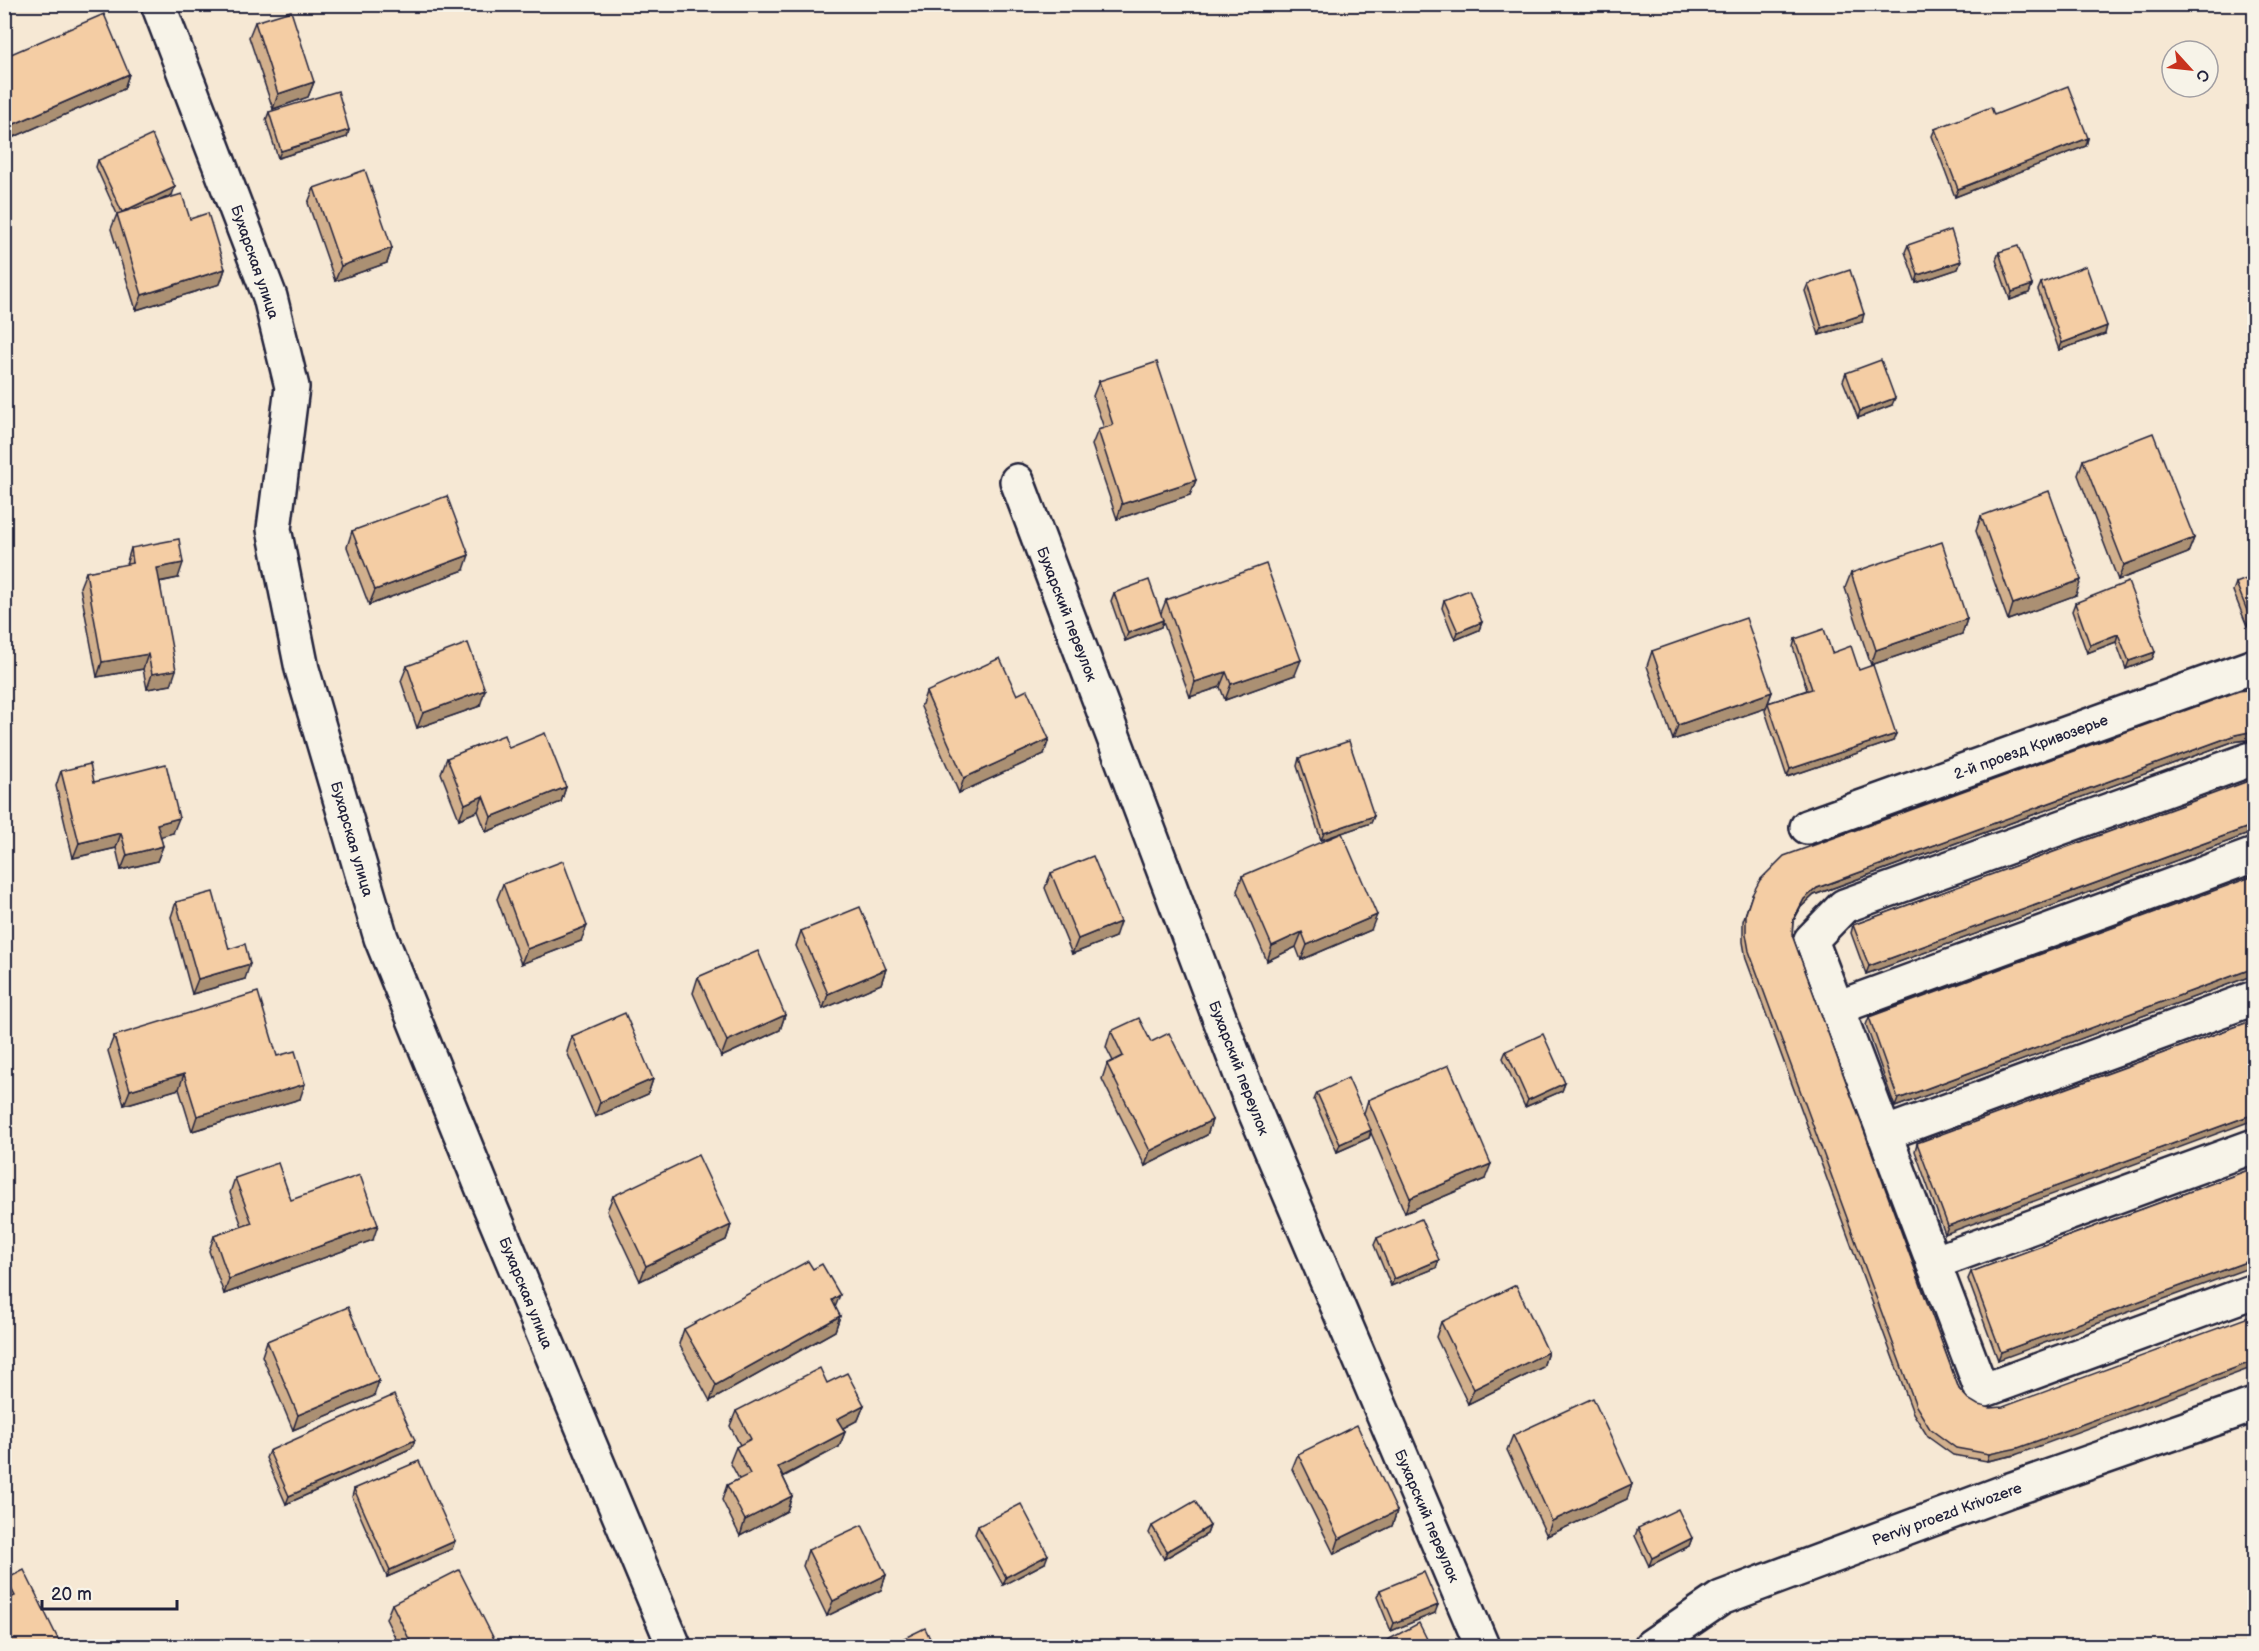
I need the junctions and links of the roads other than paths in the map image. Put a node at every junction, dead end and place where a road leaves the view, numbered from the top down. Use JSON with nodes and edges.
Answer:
{"nodes":[{"id":1,"x":158,"y":4,"type":"edge"},
{"id":2,"x":1017,"y":481,"type":"dead end"},
{"id":3,"x":2254,"y":666,"type":"edge"},
{"id":4,"x":2254,"y":758,"type":"edge"},
{"id":5,"x":1807,"y":827,"type":"dead end"},
{"id":6,"x":2254,"y":855,"type":"edge"},
{"id":7,"x":2254,"y":998,"type":"edge"},
{"id":8,"x":1837,"y":1008,"type":"junction"},
{"id":9,"x":1884,"y":1134,"type":"junction"},
{"id":10,"x":2254,"y":1146,"type":"edge"},
{"id":11,"x":1933,"y":1263,"type":"junction"},
{"id":12,"x":2254,"y":1291,"type":"edge"},
{"id":13,"x":2254,"y":1405,"type":"edge"},
{"id":14,"x":674,"y":1647,"type":"edge"},
{"id":15,"x":1482,"y":1647,"type":"edge"},
{"id":16,"x":1651,"y":1647,"type":"edge"}],
"edges":[{"from":1,"to":14,"type":"street","name":"Бухарская улица"},
{"from":2,"to":15,"type":"street","name":"Бухарский переулок"},
{"from":3,"to":5,"type":"street","name":"2-й проезд Кривозерье"},
{"from":4,"to":8,"type":"street"},
{"from":6,"to":8,"type":"street"},
{"from":7,"to":9,"type":"street"},
{"from":8,"to":9,"type":"street"},
{"from":9,"to":11,"type":"street"},
{"from":10,"to":11,"type":"street"},
{"from":11,"to":12,"type":"street"},
{"from":13,"to":16,"type":"street","name":"Perviy proezd Krivozere"}]}
